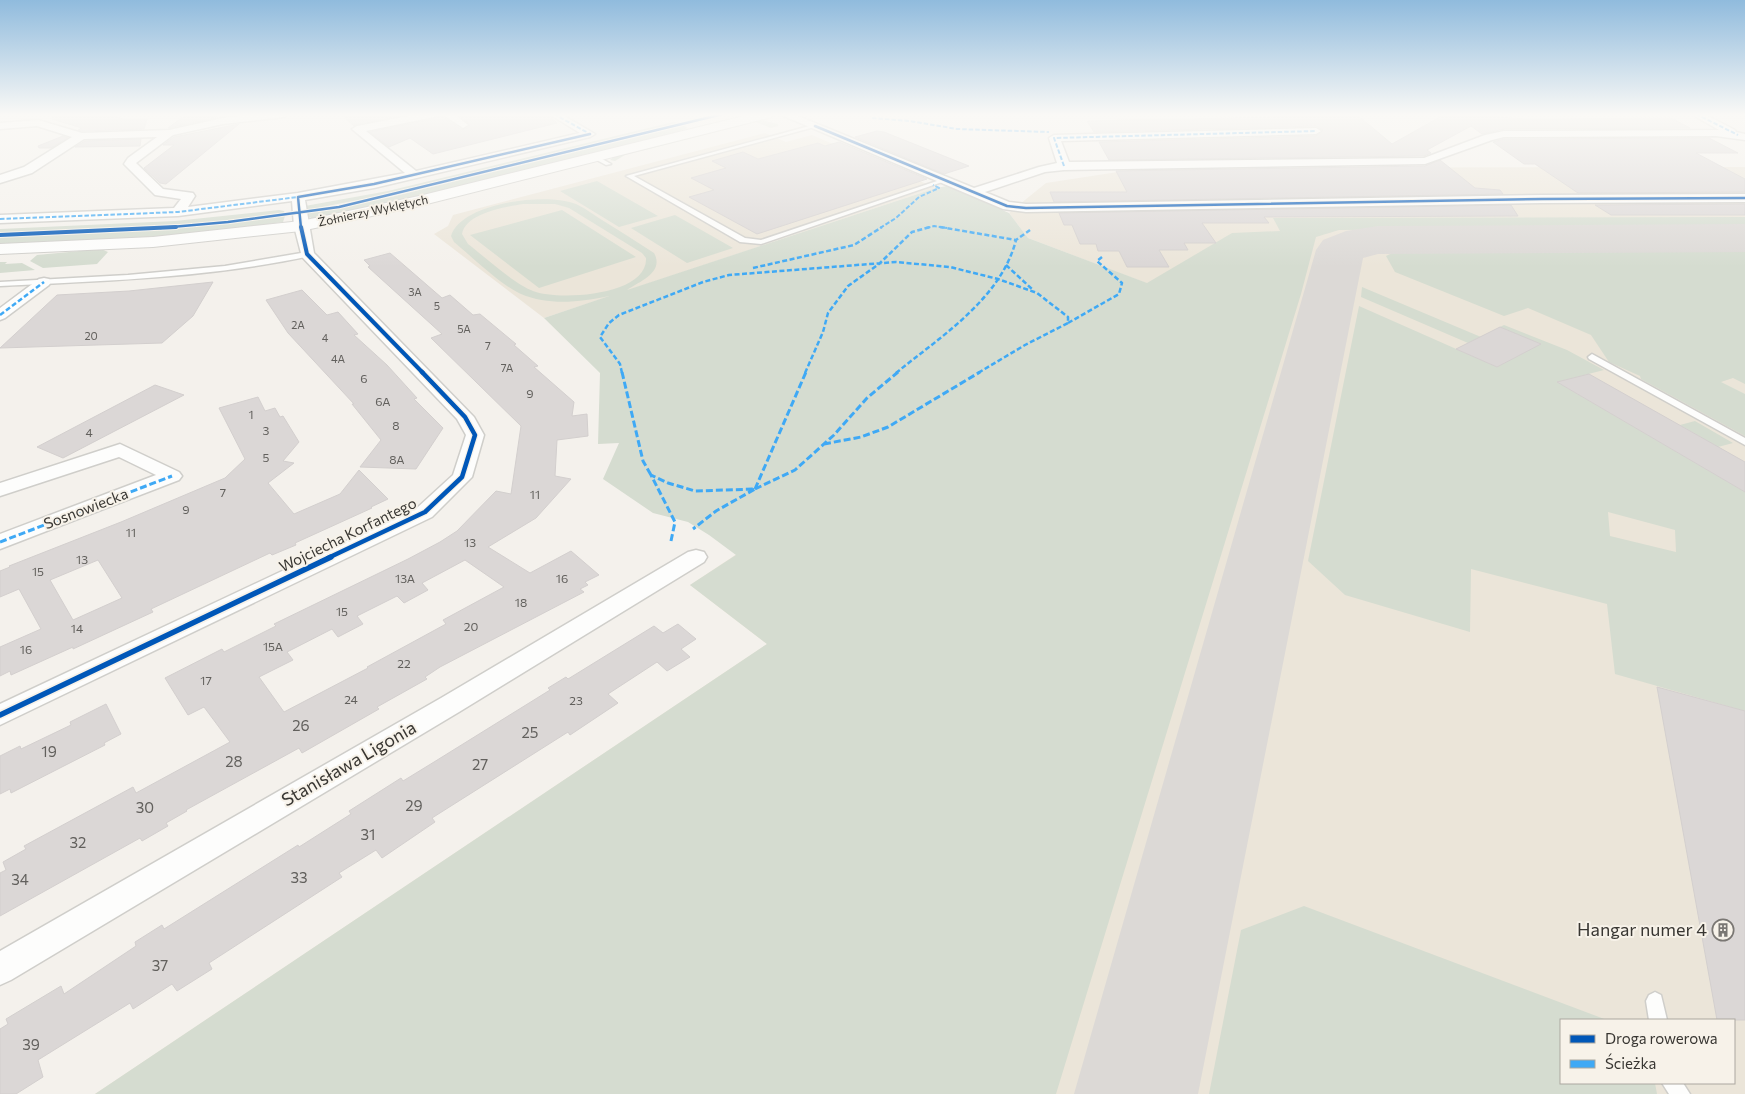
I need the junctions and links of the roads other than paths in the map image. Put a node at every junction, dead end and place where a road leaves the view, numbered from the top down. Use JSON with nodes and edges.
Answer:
{"nodes":[{"id":1,"x":36,"y":165,"type":"edge"},
{"id":2,"x":131,"y":165,"type":"edge"},
{"id":3,"x":402,"y":165,"type":"edge"},
{"id":4,"x":457,"y":165,"type":"edge"},
{"id":5,"x":583,"y":165,"type":"edge"},
{"id":6,"x":671,"y":165,"type":"edge"},
{"id":7,"x":909,"y":165,"type":"edge"},
{"id":8,"x":1132,"y":165,"type":"edge"},
{"id":9,"x":1064,"y":166,"type":"joint"},
{"id":10,"x":414,"y":175,"type":"junction"},
{"id":11,"x":0,"y":179,"type":"edge"},
{"id":12,"x":945,"y":180,"type":"junction"},
{"id":13,"x":974,"y":192,"type":"junction"},
{"id":14,"x":298,"y":197,"type":"junction"},
{"id":15,"x":1745,"y":198,"type":"edge"},
{"id":16,"x":178,"y":212,"type":"junction"},
{"id":17,"x":0,"y":219,"type":"edge"},
{"id":18,"x":301,"y":226,"type":"junction"},
{"id":19,"x":0,"y":249,"type":"edge"},
{"id":20,"x":307,"y":254,"type":"junction"},
{"id":21,"x":44,"y":282,"type":"junction"},
{"id":22,"x":0,"y":284,"type":"edge"},
{"id":23,"x":0,"y":315,"type":"edge"},
{"id":24,"x":1592,"y":357,"type":"dead end"},
{"id":25,"x":1745,"y":442,"type":"edge"},
{"id":26,"x":0,"y":490,"type":"edge"},
{"id":27,"x":0,"y":542,"type":"edge"},
{"id":28,"x":696,"y":557,"type":"dead end"},
{"id":29,"x":0,"y":715,"type":"edge"},
{"id":30,"x":0,"y":969,"type":"edge"},
{"id":31,"x":1654,"y":1001,"type":"dead end"},
{"id":32,"x":1658,"y":1019,"type":"edge"},
{"id":33,"x":1672,"y":1084,"type":"edge"},
{"id":34,"x":1681,"y":1094,"type":"edge"}],
"edges":[{"from":1,"to":11,"type":"street"},
{"from":2,"to":16,"type":"street"},
{"from":3,"to":10,"type":"street"},
{"from":4,"to":10,"type":"street"},
{"from":5,"to":18,"type":"street","name":"Żołnierzy Wyklętych"},
{"from":6,"to":12,"type":"lane"},
{"from":7,"to":12,"type":"street"},
{"from":8,"to":9,"type":"street"},
{"from":9,"to":13,"type":"street"},
{"from":10,"to":14,"type":"street"},
{"from":12,"to":13,"type":"street"},
{"from":13,"to":15,"type":"street"},
{"from":14,"to":16,"type":"street"},
{"from":14,"to":18,"type":"street"},
{"from":16,"to":17,"type":"street"},
{"from":18,"to":19,"type":"street","name":"Żołnierzy Wyklętych"},
{"from":18,"to":20,"type":"street"},
{"from":20,"to":21,"type":"lane"},
{"from":20,"to":29,"type":"street","name":"Wojciecha Korfantego"},
{"from":21,"to":22,"type":"lane"},
{"from":21,"to":23,"type":"street"},
{"from":24,"to":25,"type":"lane"},
{"from":26,"to":27,"type":"street","name":"Sosnowiecka"},
{"from":28,"to":30,"type":"street","name":"Stanisława Ligonia"},
{"from":31,"to":32,"type":"lane"},
{"from":33,"to":34,"type":"lane"}]}
